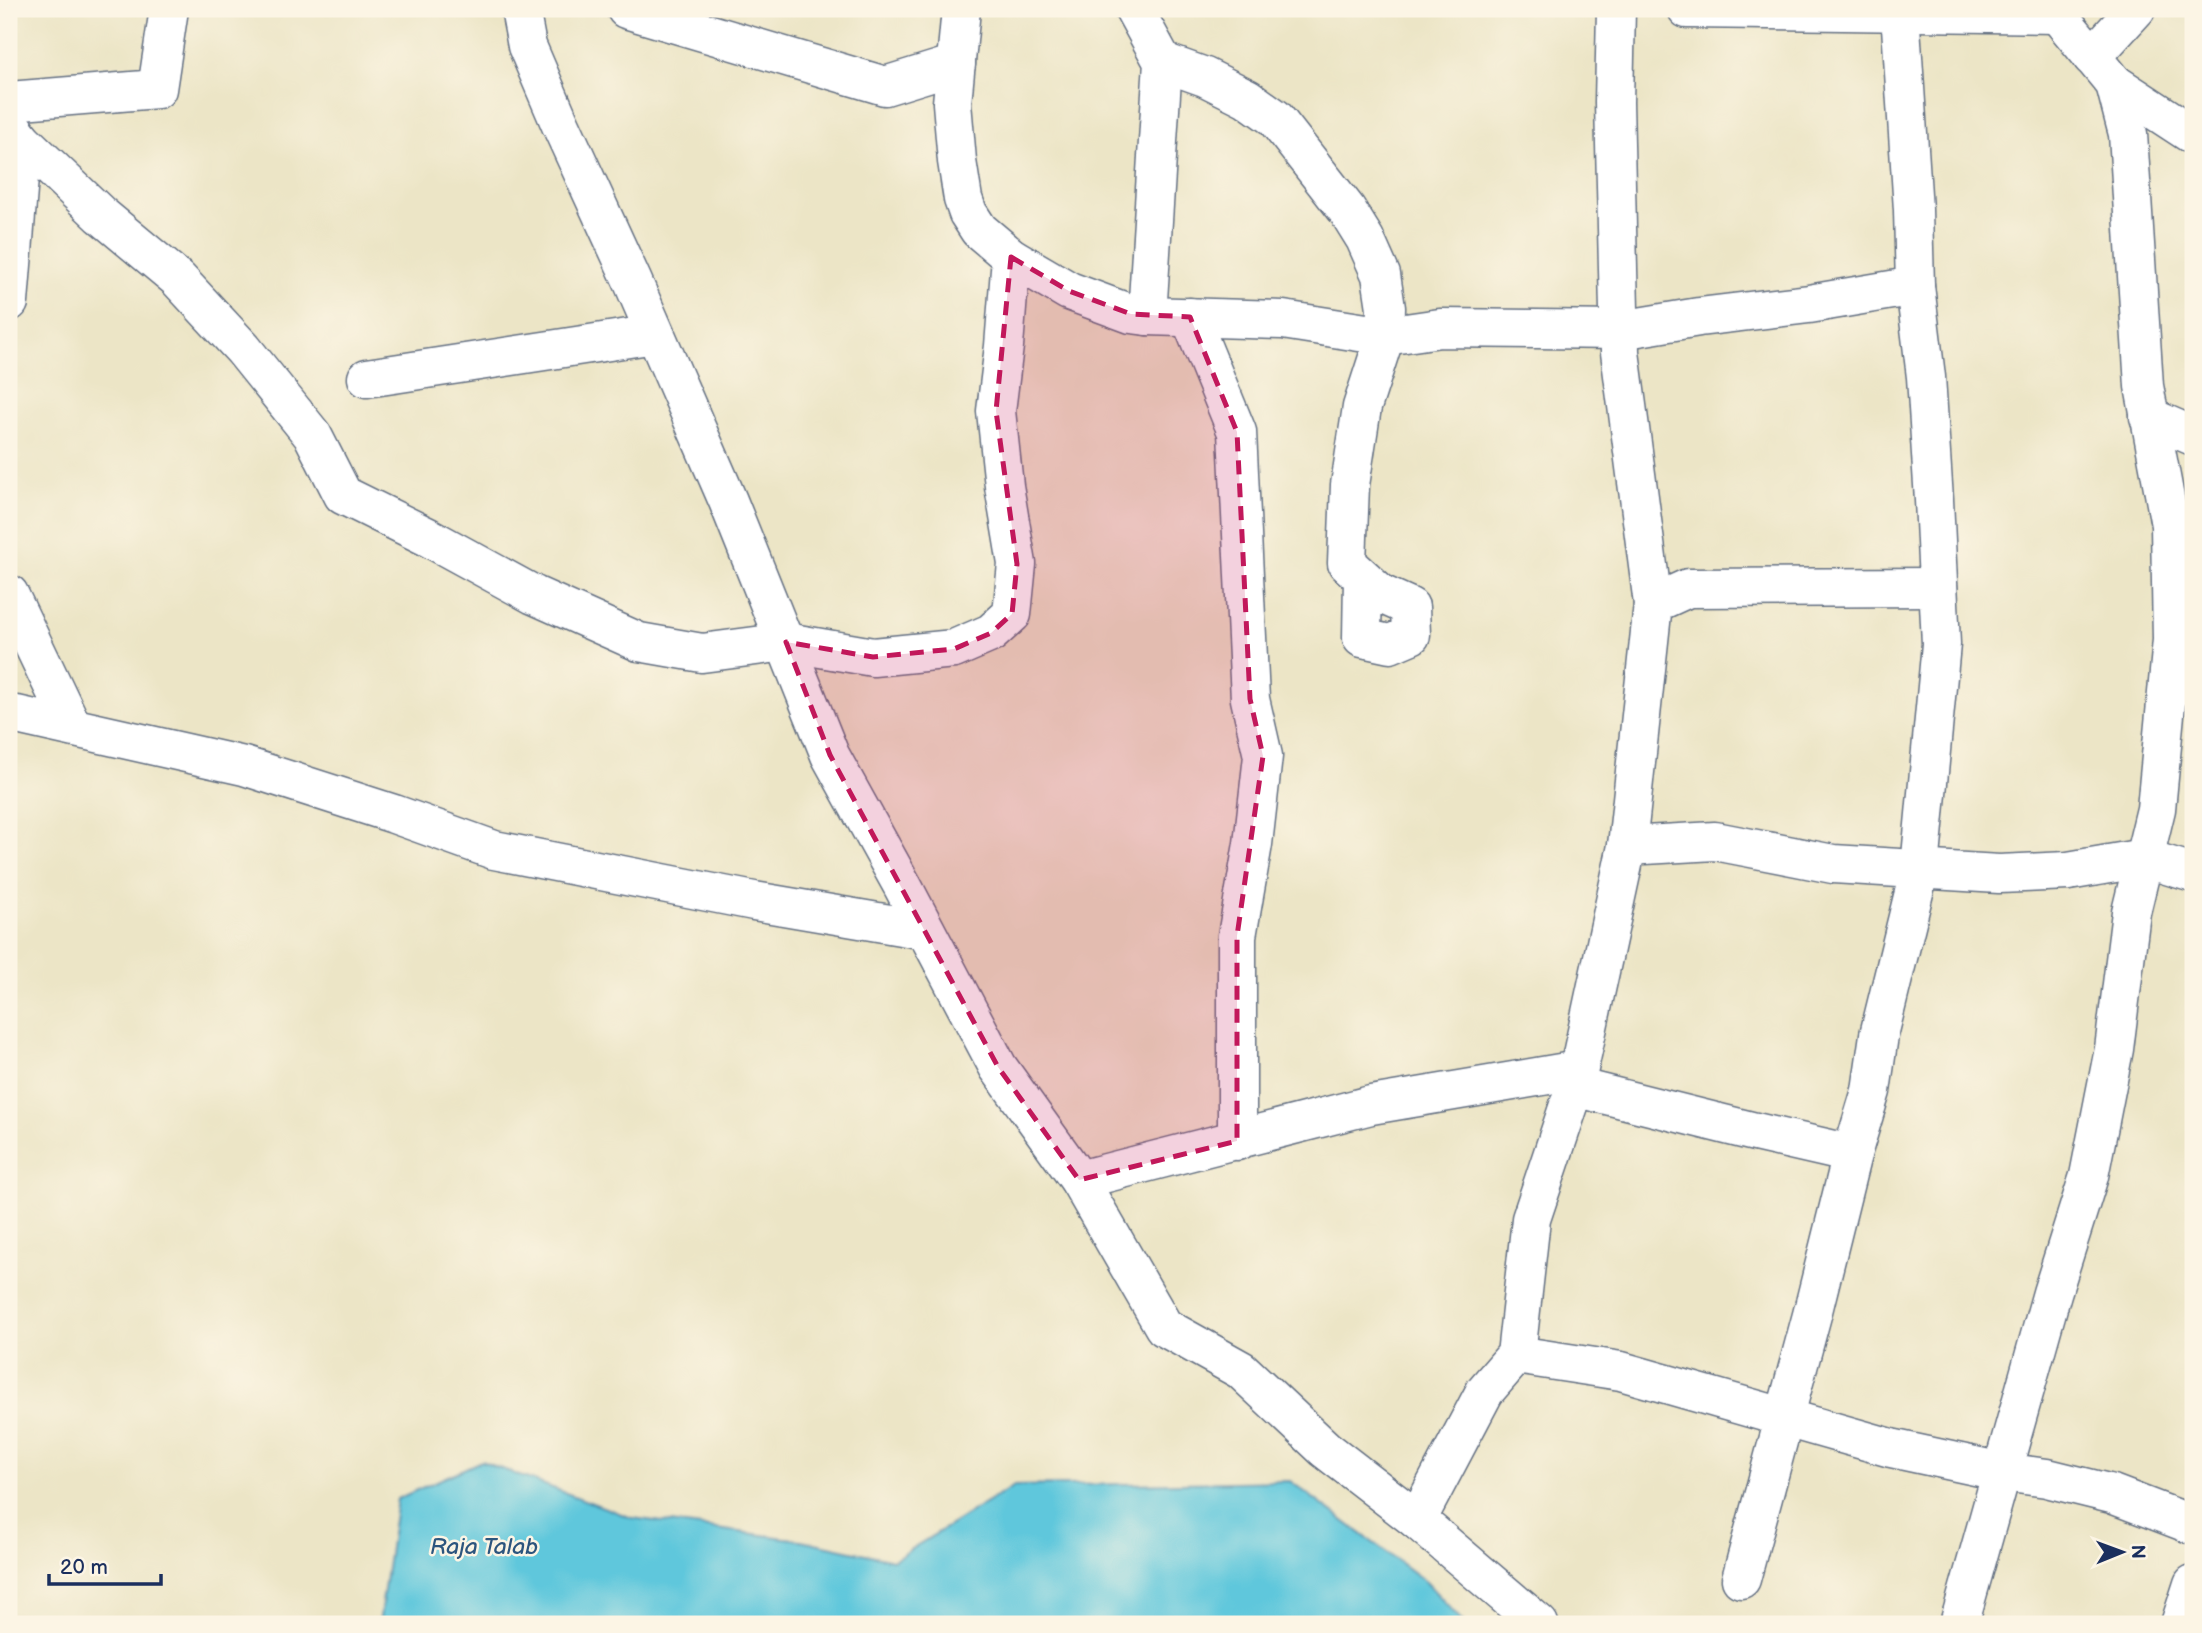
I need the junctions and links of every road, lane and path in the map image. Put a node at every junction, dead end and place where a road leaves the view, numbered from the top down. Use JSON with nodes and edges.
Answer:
{"nodes":[{"id":1,"x":169,"y":9,"type":"edge"},
{"id":2,"x":520,"y":9,"type":"edge"},
{"id":3,"x":626,"y":9,"type":"edge"},
{"id":4,"x":961,"y":9,"type":"edge"},
{"id":5,"x":1134,"y":9,"type":"edge"},
{"id":6,"x":1616,"y":9,"type":"edge"},
{"id":7,"x":1687,"y":9,"type":"edge"},
{"id":8,"x":2136,"y":9,"type":"edge"},
{"id":9,"x":1900,"y":10,"type":"junction"},
{"id":10,"x":2055,"y":11,"type":"edge"},
{"id":11,"x":1163,"y":62,"type":"junction"},
{"id":12,"x":956,"y":64,"type":"junction"},
{"id":13,"x":2103,"y":70,"type":"junction"},
{"id":14,"x":9,"y":101,"type":"edge"},
{"id":15,"x":15,"y":132,"type":"edge"},
{"id":16,"x":2193,"y":135,"type":"edge"},
{"id":17,"x":1011,"y":257,"type":"junction"},
{"id":18,"x":1915,"y":286,"type":"junction"},
{"id":19,"x":9,"y":302,"type":"edge"},
{"id":20,"x":1147,"y":316,"type":"junction"},
{"id":21,"x":1190,"y":317,"type":"junction"},
{"id":22,"x":1620,"y":330,"type":"junction"},
{"id":23,"x":655,"y":334,"type":"junction"},
{"id":24,"x":1385,"y":336,"type":"junction"},
{"id":25,"x":367,"y":378,"type":"dead end"},
{"id":26,"x":2149,"y":417,"type":"junction"},
{"id":27,"x":2193,"y":436,"type":"edge"},
{"id":28,"x":1363,"y":578,"type":"dead end"},
{"id":29,"x":1938,"y":587,"type":"junction"},
{"id":30,"x":9,"y":594,"type":"edge"},
{"id":31,"x":1653,"y":604,"type":"junction"},
{"id":32,"x":786,"y":642,"type":"junction"},
{"id":33,"x":9,"y":717,"type":"edge"},
{"id":34,"x":72,"y":726,"type":"junction"},
{"id":35,"x":1628,"y":846,"type":"junction"},
{"id":36,"x":2144,"y":858,"type":"junction"},
{"id":37,"x":1920,"y":868,"type":"junction"},
{"id":38,"x":2193,"y":873,"type":"edge"},
{"id":39,"x":925,"y":930,"type":"junction"},
{"id":40,"x":1576,"y":1079,"type":"junction"},
{"id":41,"x":1237,"y":1141,"type":"junction"},
{"id":42,"x":1852,"y":1154,"type":"junction"},
{"id":43,"x":1079,"y":1180,"type":"junction"},
{"id":44,"x":1516,"y":1355,"type":"junction"},
{"id":45,"x":1783,"y":1418,"type":"junction"},
{"id":46,"x":2003,"y":1472,"type":"junction"},
{"id":47,"x":1417,"y":1520,"type":"junction"},
{"id":48,"x":2193,"y":1525,"type":"edge"},
{"id":49,"x":1741,"y":1579,"type":"dead end"},
{"id":50,"x":2193,"y":1584,"type":"edge"},
{"id":51,"x":1539,"y":1624,"type":"edge"},
{"id":52,"x":1959,"y":1624,"type":"edge"},
{"id":53,"x":2180,"y":1624,"type":"edge"}],
"edges":[{"from":1,"to":14,"type":"street"},
{"from":2,"to":23,"type":"street"},
{"from":3,"to":12,"type":"street"},
{"from":4,"to":12,"type":"street"},
{"from":5,"to":11,"type":"street"},
{"from":6,"to":22,"type":"street"},
{"from":7,"to":9,"type":"street"},
{"from":8,"to":13,"type":"street"},
{"from":9,"to":10,"type":"street"},
{"from":9,"to":18,"type":"street"},
{"from":10,"to":13,"type":"street"},
{"from":11,"to":20,"type":"street"},
{"from":11,"to":24,"type":"street"},
{"from":12,"to":17,"type":"street"},
{"from":13,"to":16,"type":"street"},
{"from":13,"to":26,"type":"street"},
{"from":15,"to":19,"type":"street"},
{"from":15,"to":32,"type":"street"},
{"from":17,"to":20,"type":"street"},
{"from":17,"to":32,"type":"street"},
{"from":18,"to":22,"type":"street"},
{"from":18,"to":29,"type":"street"},
{"from":20,"to":21,"type":"street"},
{"from":21,"to":24,"type":"street"},
{"from":21,"to":41,"type":"street"},
{"from":22,"to":24,"type":"street"},
{"from":22,"to":31,"type":"street"},
{"from":23,"to":25,"type":"street"},
{"from":23,"to":32,"type":"street"},
{"from":24,"to":28,"type":"street"},
{"from":26,"to":27,"type":"street"},
{"from":26,"to":36,"type":"street"},
{"from":29,"to":31,"type":"street"},
{"from":29,"to":37,"type":"street"},
{"from":30,"to":34,"type":"street"},
{"from":31,"to":35,"type":"street"},
{"from":32,"to":39,"type":"street"},
{"from":33,"to":34,"type":"street"},
{"from":34,"to":39,"type":"street"},
{"from":35,"to":37,"type":"street"},
{"from":35,"to":40,"type":"street"},
{"from":36,"to":37,"type":"street"},
{"from":36,"to":38,"type":"street"},
{"from":36,"to":46,"type":"street"},
{"from":37,"to":42,"type":"street"},
{"from":39,"to":43,"type":"street"},
{"from":40,"to":41,"type":"street"},
{"from":40,"to":42,"type":"street"},
{"from":40,"to":44,"type":"street"},
{"from":41,"to":43,"type":"street"},
{"from":42,"to":45,"type":"street"},
{"from":43,"to":47,"type":"street"},
{"from":44,"to":45,"type":"street"},
{"from":44,"to":47,"type":"street"},
{"from":45,"to":46,"type":"street"},
{"from":45,"to":49,"type":"street"},
{"from":46,"to":48,"type":"street"},
{"from":46,"to":52,"type":"street"},
{"from":47,"to":51,"type":"street"},
{"from":50,"to":53,"type":"street"}]}
